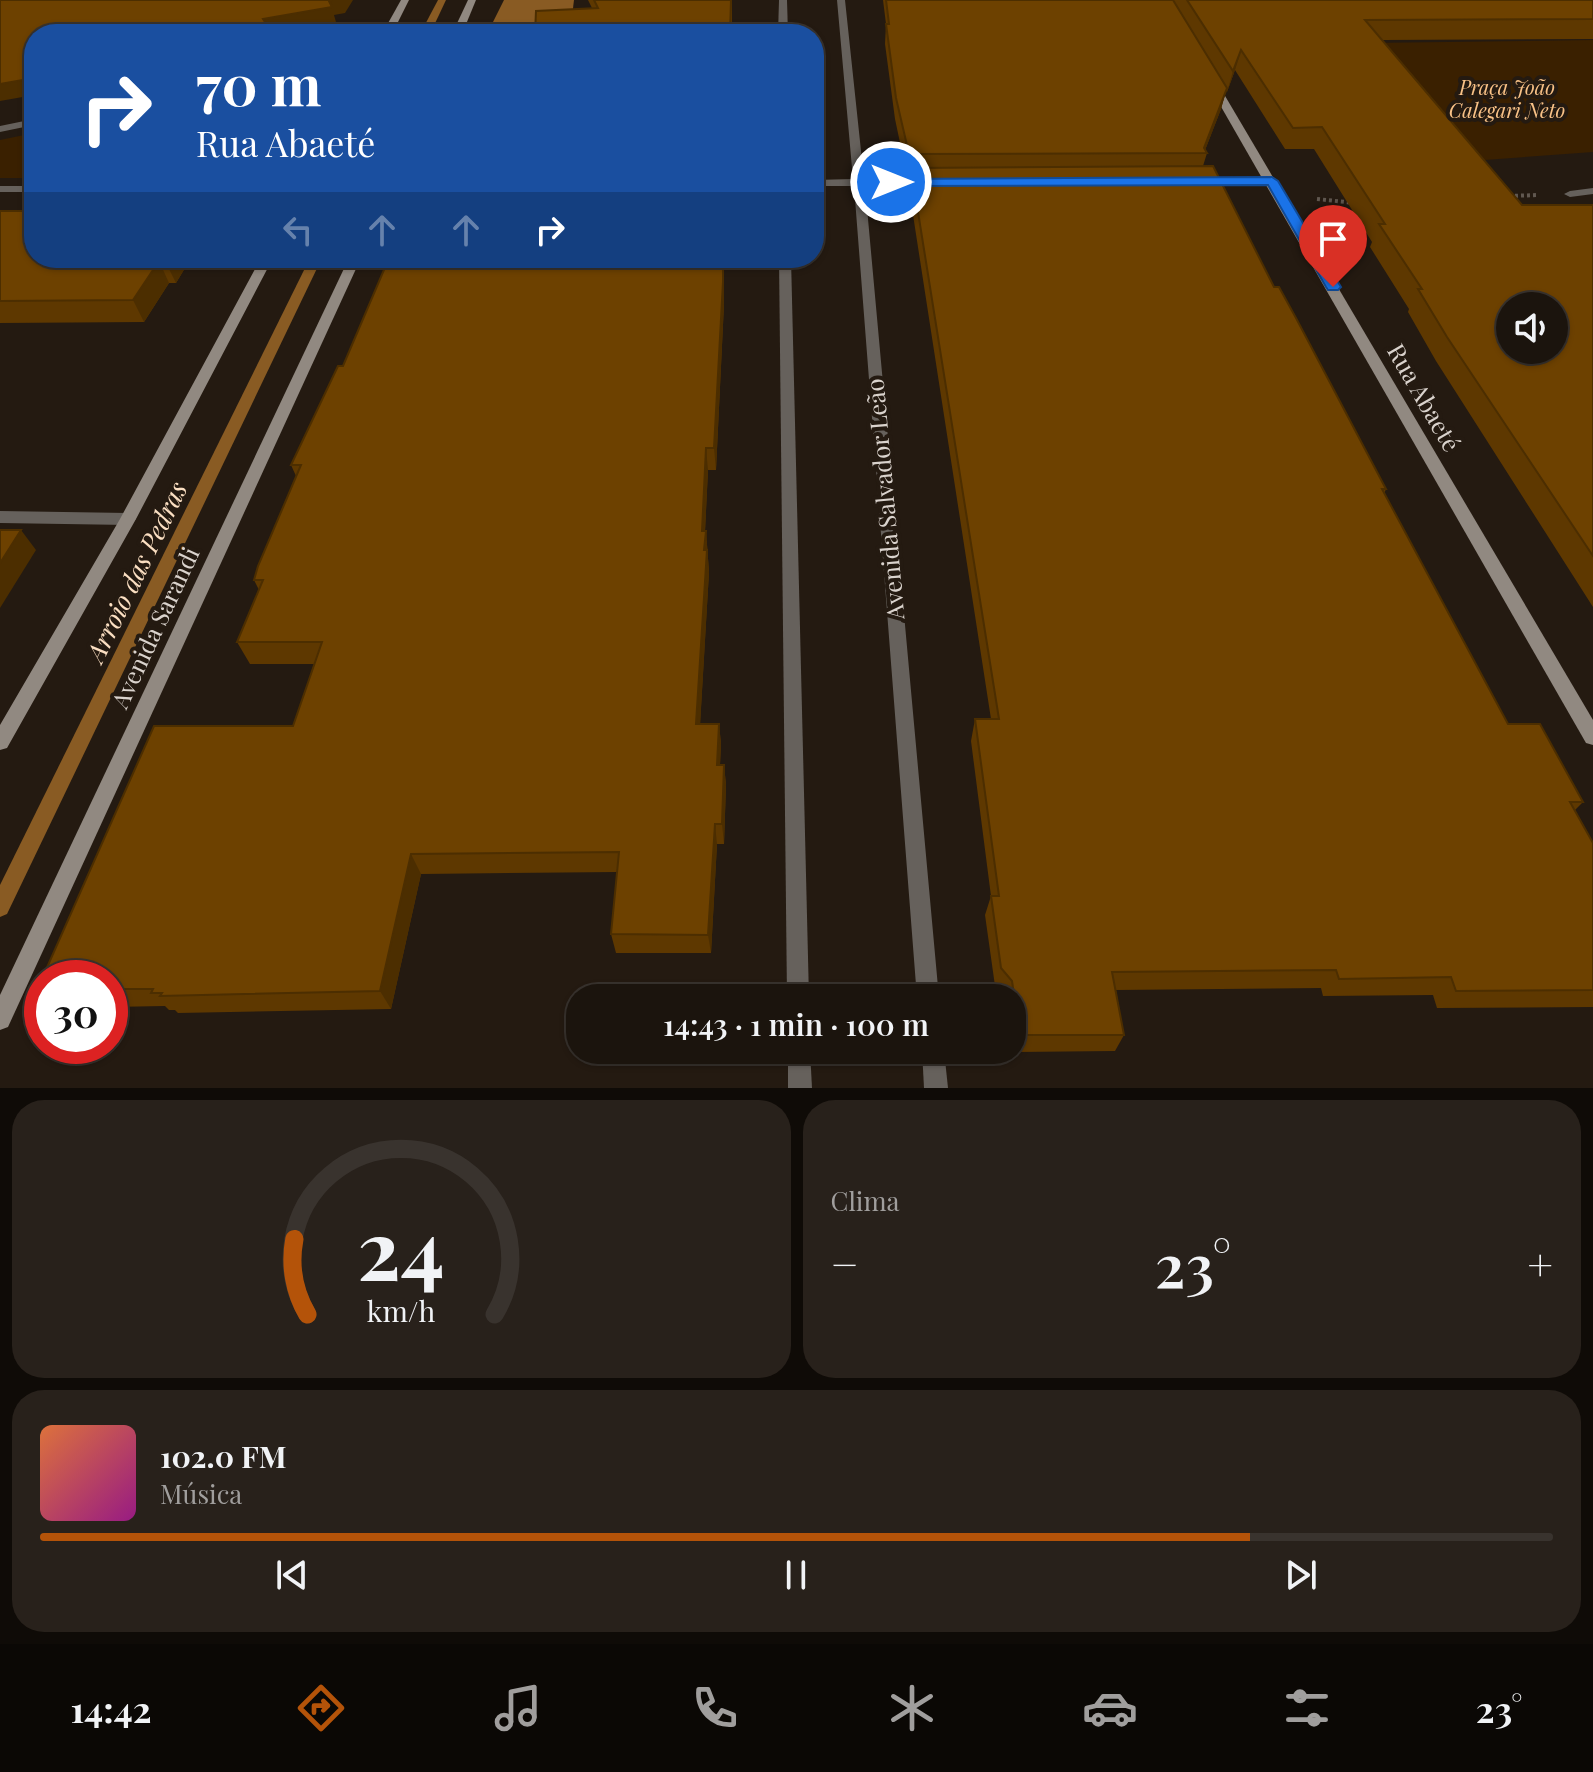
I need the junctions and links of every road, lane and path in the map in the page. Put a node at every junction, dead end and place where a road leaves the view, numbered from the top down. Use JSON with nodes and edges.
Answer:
{"nodes":[{"id":1,"x":405,"y":0,"type":"edge"},
{"id":2,"x":472,"y":0,"type":"edge"},
{"id":3,"x":783,"y":0,"type":"edge"},
{"id":4,"x":841,"y":0,"type":"edge"},
{"id":5,"x":392,"y":24,"type":"edge"},
{"id":6,"x":461,"y":24,"type":"edge"},
{"id":7,"x":783,"y":24,"type":"edge"},
{"id":8,"x":1202,"y":65,"type":"edge"},
{"id":9,"x":24,"y":124,"type":"edge"},
{"id":10,"x":0,"y":129,"type":"edge"},
{"id":11,"x":1192,"y":181,"type":"edge"},
{"id":12,"x":1272,"y":181,"type":"junction"},
{"id":13,"x":939,"y":182,"type":"edge"},
{"id":14,"x":824,"y":183,"type":"edge"},
{"id":15,"x":859,"y":183,"type":"junction"},
{"id":16,"x":0,"y":189,"type":"edge"},
{"id":17,"x":24,"y":189,"type":"edge"},
{"id":18,"x":1593,"y":191,"type":"edge"},
{"id":19,"x":1570,"y":194,"type":"joint"},
{"id":20,"x":1507,"y":196,"type":"edge"},
{"id":21,"x":1368,"y":202,"type":"edge"},
{"id":22,"x":262,"y":268,"type":"edge"},
{"id":23,"x":350,"y":268,"type":"edge"},
{"id":24,"x":785,"y":268,"type":"edge"},
{"id":25,"x":0,"y":517,"type":"edge"},
{"id":26,"x":128,"y":519,"type":"junction"},
{"id":27,"x":1593,"y":737,"type":"edge"},
{"id":28,"x":0,"y":742,"type":"edge"},
{"id":29,"x":798,"y":984,"type":"edge"},
{"id":30,"x":927,"y":984,"type":"edge"},
{"id":31,"x":0,"y":1019,"type":"edge"},
{"id":32,"x":799,"y":1064,"type":"edge"},
{"id":33,"x":934,"y":1064,"type":"edge"},
{"id":34,"x":800,"y":1088,"type":"edge"},
{"id":35,"x":936,"y":1088,"type":"edge"}],
"edges":[{"from":1,"to":5,"type":"street"},
{"from":2,"to":6,"type":"street"},
{"from":3,"to":7,"type":"street"},
{"from":4,"to":15,"type":"street","name":"Avenida Salvador Leão"},
{"from":8,"to":12,"type":"street","name":"Rua Abaeté"},
{"from":9,"to":10,"type":"street"},
{"from":11,"to":12,"type":"street"},
{"from":12,"to":21,"type":"path"},
{"from":12,"to":27,"type":"street","name":"Rua Abaeté"},
{"from":13,"to":15,"type":"street"},
{"from":14,"to":15,"type":"street"},
{"from":15,"to":30,"type":"street","name":"Avenida Salvador Leão"},
{"from":16,"to":17,"type":"street"},
{"from":18,"to":19,"type":"street"},
{"from":19,"to":20,"type":"path"},
{"from":22,"to":26,"type":"street"},
{"from":23,"to":31,"type":"street","name":"Avenida Sarandi"},
{"from":24,"to":29,"type":"street"},
{"from":25,"to":26,"type":"street"},
{"from":26,"to":28,"type":"street"},
{"from":32,"to":34,"type":"street"},
{"from":33,"to":35,"type":"street"}]}
